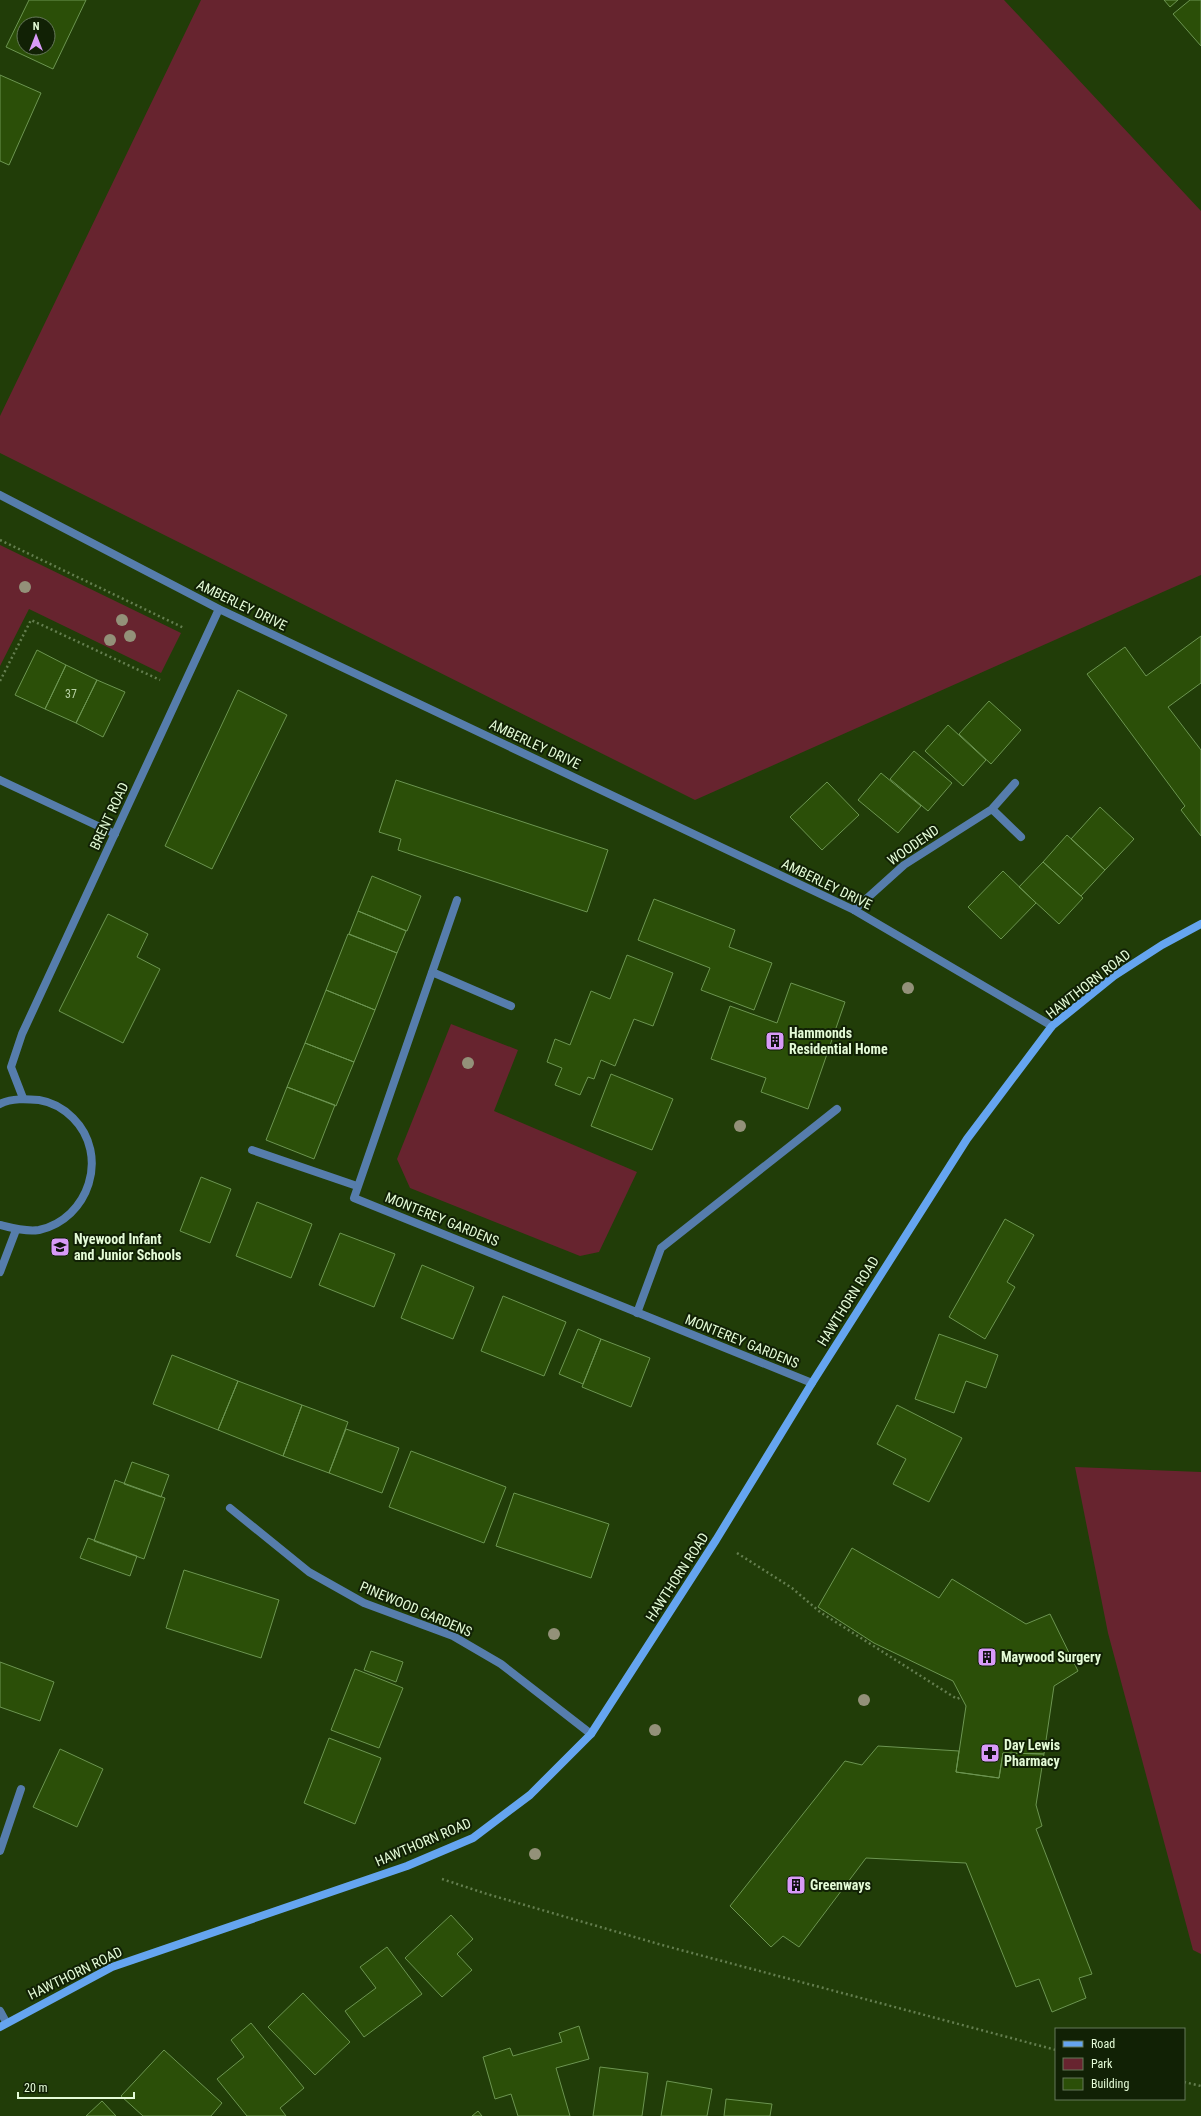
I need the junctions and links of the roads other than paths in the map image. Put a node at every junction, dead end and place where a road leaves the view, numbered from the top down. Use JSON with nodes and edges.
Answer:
{"nodes":[{"id":1,"x":0,"y":495,"type":"edge"},
{"id":2,"x":219,"y":609,"type":"junction"},
{"id":3,"x":0,"y":780,"type":"edge"},
{"id":4,"x":1015,"y":783,"type":"dead end"},
{"id":5,"x":992,"y":809,"type":"junction"},
{"id":6,"x":115,"y":834,"type":"junction"},
{"id":7,"x":1021,"y":837,"type":"dead end"},
{"id":8,"x":457,"y":900,"type":"dead end"},
{"id":9,"x":854,"y":910,"type":"junction"},
{"id":10,"x":1201,"y":924,"type":"edge"},
{"id":11,"x":432,"y":972,"type":"junction"},
{"id":12,"x":511,"y":1006,"type":"dead end"},
{"id":13,"x":1052,"y":1026,"type":"junction"},
{"id":14,"x":23,"y":1098,"type":"junction"},
{"id":15,"x":0,"y":1104,"type":"edge"},
{"id":16,"x":837,"y":1109,"type":"dead end"},
{"id":17,"x":252,"y":1150,"type":"dead end"},
{"id":18,"x":357,"y":1186,"type":"junction"},
{"id":19,"x":0,"y":1225,"type":"edge"},
{"id":20,"x":16,"y":1230,"type":"junction"},
{"id":21,"x":0,"y":1272,"type":"edge"},
{"id":22,"x":637,"y":1313,"type":"junction"},
{"id":23,"x":812,"y":1383,"type":"junction"},
{"id":24,"x":230,"y":1508,"type":"dead end"},
{"id":25,"x":591,"y":1734,"type":"junction"},
{"id":26,"x":21,"y":1789,"type":"dead end"},
{"id":27,"x":0,"y":1851,"type":"edge"},
{"id":28,"x":0,"y":2011,"type":"edge"},
{"id":29,"x":3,"y":2024,"type":"edge"}],
"edges":[{"from":1,"to":2,"type":"street","name":"AMBERLEY DRIVE"},
{"from":2,"to":6,"type":"street","name":"BRENT ROAD"},
{"from":2,"to":9,"type":"street","name":"AMBERLEY DRIVE"},
{"from":3,"to":6,"type":"street"},
{"from":4,"to":5,"type":"street","name":"WOODEND"},
{"from":5,"to":7,"type":"street"},
{"from":5,"to":9,"type":"street","name":"WOODEND"},
{"from":6,"to":14,"type":"street","name":"BRENT ROAD"},
{"from":8,"to":11,"type":"street"},
{"from":9,"to":13,"type":"street","name":"AMBERLEY DRIVE"},
{"from":10,"to":13,"type":"street","name":"HAWTHORN ROAD"},
{"from":11,"to":12,"type":"street"},
{"from":11,"to":18,"type":"street"},
{"from":13,"to":23,"type":"street","name":"HAWTHORN ROAD"},
{"from":14,"to":15,"type":"street"},
{"from":14,"to":20,"type":"street"},
{"from":16,"to":22,"type":"street"},
{"from":17,"to":18,"type":"street"},
{"from":18,"to":22,"type":"street","name":"MONTEREY GARDENS"},
{"from":19,"to":20,"type":"street"},
{"from":20,"to":21,"type":"street"},
{"from":22,"to":23,"type":"street","name":"MONTEREY GARDENS"},
{"from":23,"to":25,"type":"street","name":"HAWTHORN ROAD"},
{"from":24,"to":25,"type":"street","name":"PINEWOOD GARDENS"},
{"from":25,"to":29,"type":"street","name":"HAWTHORN ROAD"},
{"from":26,"to":27,"type":"street"},
{"from":28,"to":29,"type":"street"}]}
